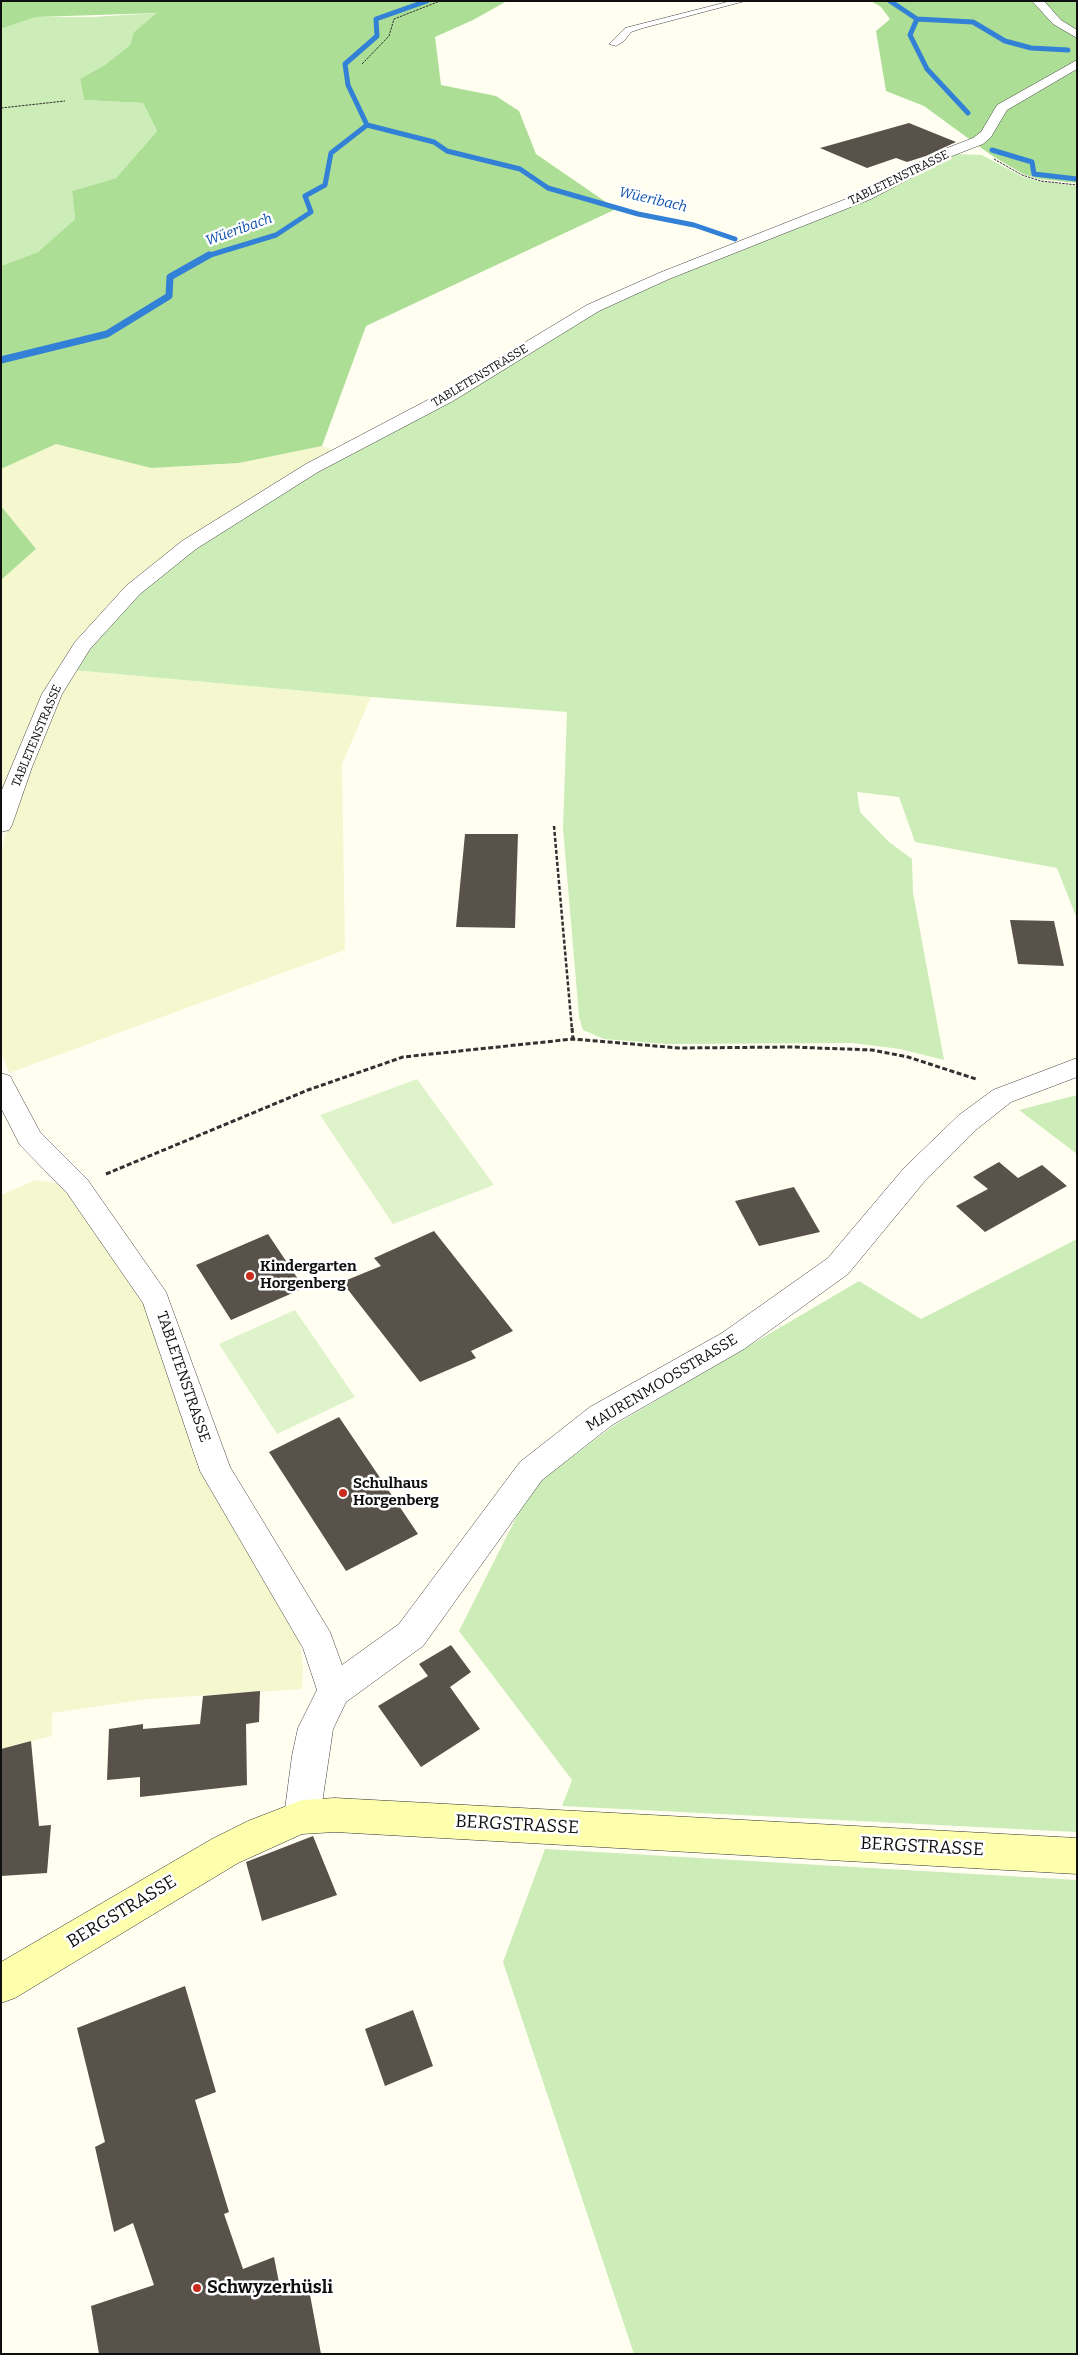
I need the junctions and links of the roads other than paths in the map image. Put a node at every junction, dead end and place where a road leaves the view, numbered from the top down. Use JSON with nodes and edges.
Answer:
{"nodes":[{"id":1,"x":740,"y":1,"type":"edge"},
{"id":2,"x":1038,"y":1,"type":"edge"},
{"id":3,"x":1077,"y":35,"type":"edge"},
{"id":4,"x":613,"y":44,"type":"dead end"},
{"id":5,"x":1077,"y":64,"type":"edge"},
{"id":6,"x":1,"y":825,"type":"edge"},
{"id":7,"x":1077,"y":1067,"type":"edge"},
{"id":8,"x":1,"y":1082,"type":"edge"},
{"id":9,"x":334,"y":1691,"type":"junction"},
{"id":10,"x":302,"y":1818,"type":"junction"},
{"id":11,"x":1077,"y":1856,"type":"edge"},
{"id":12,"x":1,"y":1984,"type":"edge"}],
"edges":[{"from":1,"to":4,"type":"lane"},
{"from":2,"to":3,"type":"street"},
{"from":5,"to":6,"type":"street","name":"TABLETENSTRASSE"},
{"from":7,"to":9,"type":"street","name":"MAURENMOOSSTRASSE"},
{"from":8,"to":9,"type":"street","name":"TABLETENSTRASSE"},
{"from":9,"to":10,"type":"street","name":"MAURENMOOSSTRASSE"},
{"from":10,"to":11,"type":"street","name":"BERGSTRASSE"},
{"from":10,"to":12,"type":"street","name":"BERGSTRASSE"}]}
